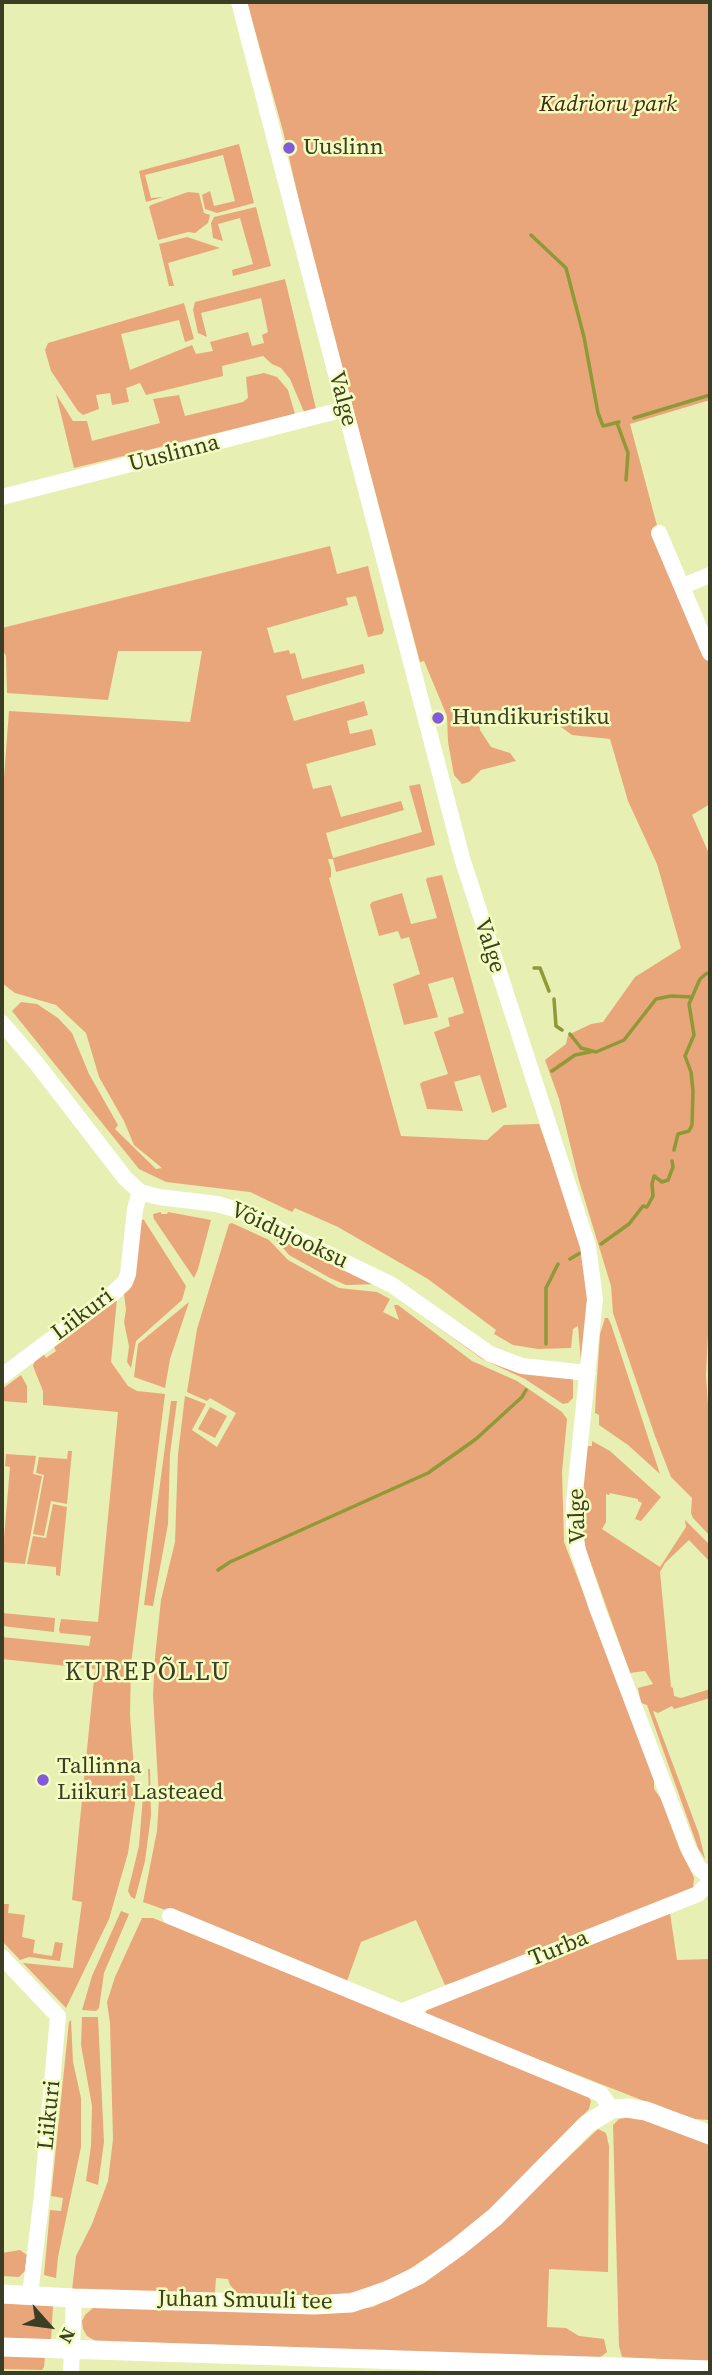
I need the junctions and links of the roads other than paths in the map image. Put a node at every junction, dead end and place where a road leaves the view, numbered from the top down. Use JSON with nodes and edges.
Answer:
{"nodes":[{"id":1,"x":239,"y":2,"type":"edge"},
{"id":2,"x":345,"y":409,"type":"junction"},
{"id":3,"x":2,"y":497,"type":"edge"},
{"id":4,"x":659,"y":533,"type":"dead end"},
{"id":5,"x":710,"y":575,"type":"edge"},
{"id":6,"x":683,"y":586,"type":"junction"},
{"id":7,"x":710,"y":653,"type":"edge"},
{"id":8,"x":2,"y":1023,"type":"edge"},
{"id":9,"x":140,"y":1192,"type":"junction"},
{"id":10,"x":588,"y":1373,"type":"junction"},
{"id":11,"x":2,"y":1376,"type":"edge"},
{"id":12,"x":710,"y":1879,"type":"edge"},
{"id":13,"x":170,"y":1916,"type":"dead end"},
{"id":14,"x":2,"y":1957,"type":"edge"},
{"id":15,"x":403,"y":2011,"type":"junction"},
{"id":16,"x":612,"y":2109,"type":"junction"},
{"id":17,"x":710,"y":2135,"type":"edge"},
{"id":18,"x":2,"y":2294,"type":"edge"},
{"id":19,"x":30,"y":2295,"type":"junction"},
{"id":20,"x":75,"y":2298,"type":"junction"},
{"id":21,"x":2,"y":2347,"type":"edge"},
{"id":22,"x":73,"y":2351,"type":"junction"},
{"id":23,"x":710,"y":2370,"type":"edge"},
{"id":24,"x":71,"y":2373,"type":"edge"}],
"edges":[{"from":1,"to":2,"type":"street","name":"Valge"},
{"from":2,"to":3,"type":"street","name":"Uuslinna"},
{"from":2,"to":10,"type":"street","name":"Valge"},
{"from":4,"to":6,"type":"street"},
{"from":5,"to":6,"type":"street"},
{"from":6,"to":7,"type":"street"},
{"from":8,"to":9,"type":"street"},
{"from":9,"to":10,"type":"street","name":"Võidujooksu"},
{"from":9,"to":11,"type":"street","name":"Liikuri"},
{"from":10,"to":12,"type":"street","name":"Valge"},
{"from":12,"to":15,"type":"street","name":"Turba"},
{"from":13,"to":15,"type":"street"},
{"from":14,"to":19,"type":"street","name":"Liikuri"},
{"from":15,"to":16,"type":"street"},
{"from":16,"to":17,"type":"main road"},
{"from":16,"to":20,"type":"main road","name":"Juhan Smuuli tee"},
{"from":18,"to":19,"type":"main road","name":"Juhan Smuuli tee"},
{"from":19,"to":20,"type":"main road","name":"Juhan Smuuli tee"},
{"from":20,"to":22,"type":"street"},
{"from":21,"to":22,"type":"main road"},
{"from":22,"to":23,"type":"main road"},
{"from":22,"to":24,"type":"street"}]}
